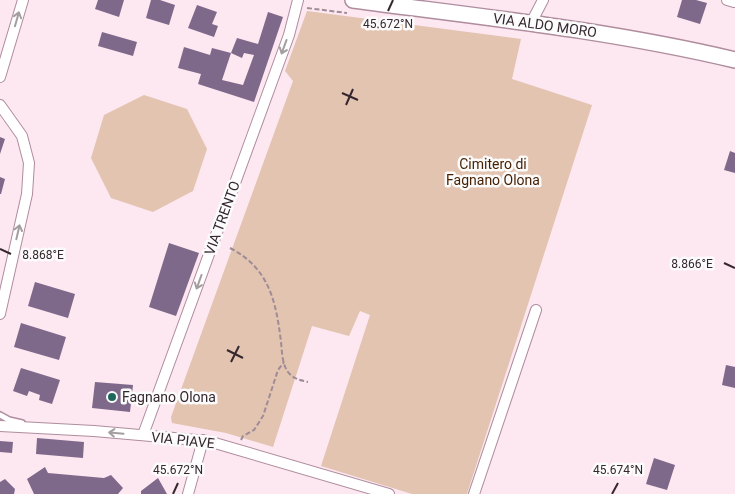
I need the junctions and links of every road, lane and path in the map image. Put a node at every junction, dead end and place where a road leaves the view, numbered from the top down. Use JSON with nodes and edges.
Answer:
{"nodes":[{"id":1,"x":22,"y":0,"type":"edge"},
{"id":2,"x":298,"y":0,"type":"edge"},
{"id":3,"x":354,"y":0,"type":"edge"},
{"id":4,"x":543,"y":0,"type":"edge"},
{"id":5,"x":531,"y":22,"type":"junction"},
{"id":6,"x":735,"y":60,"type":"edge"},
{"id":7,"x":0,"y":77,"type":"edge"},
{"id":8,"x":0,"y":104,"type":"edge"},
{"id":9,"x":230,"y":248,"type":"dead end"},
{"id":10,"x":536,"y":310,"type":"dead end"},
{"id":11,"x":0,"y":314,"type":"edge"},
{"id":12,"x":284,"y":362,"type":"junction"},
{"id":13,"x":308,"y":382,"type":"dead end"},
{"id":14,"x":0,"y":415,"type":"edge"},
{"id":15,"x":0,"y":426,"type":"edge"},
{"id":16,"x":89,"y":431,"type":"junction"},
{"id":17,"x":143,"y":435,"type":"junction"},
{"id":18,"x":203,"y":440,"type":"junction"},
{"id":19,"x":241,"y":440,"type":"dead end"},
{"id":20,"x":188,"y":494,"type":"edge"},
{"id":21,"x":389,"y":494,"type":"edge"},
{"id":22,"x":474,"y":494,"type":"edge"}],
"edges":[{"from":7,"to":1,"type":"street","one_way":true},
{"from":2,"to":17,"type":"street","name":"VIA TRENTO","one_way":true},
{"from":3,"to":5,"type":"main road","name":"VIA ALDO MORO"},
{"from":4,"to":5,"type":"street"},
{"from":5,"to":6,"type":"main road","name":"VIA ALDO MORO"},
{"from":11,"to":8,"type":"street","one_way":true},
{"from":9,"to":12,"type":"path"},
{"from":10,"to":22,"type":"street"},
{"from":12,"to":13,"type":"path"},
{"from":12,"to":19,"type":"path"},
{"from":14,"to":16,"type":"lane"},
{"from":15,"to":16,"type":"street","name":"VIA PIAVE"},
{"from":17,"to":16,"type":"street","name":"VIA PIAVE","one_way":true},
{"from":17,"to":18,"type":"street","name":"VIA PIAVE"},
{"from":18,"to":20,"type":"street"},
{"from":18,"to":21,"type":"street","name":"VIA PIAVE"}]}
